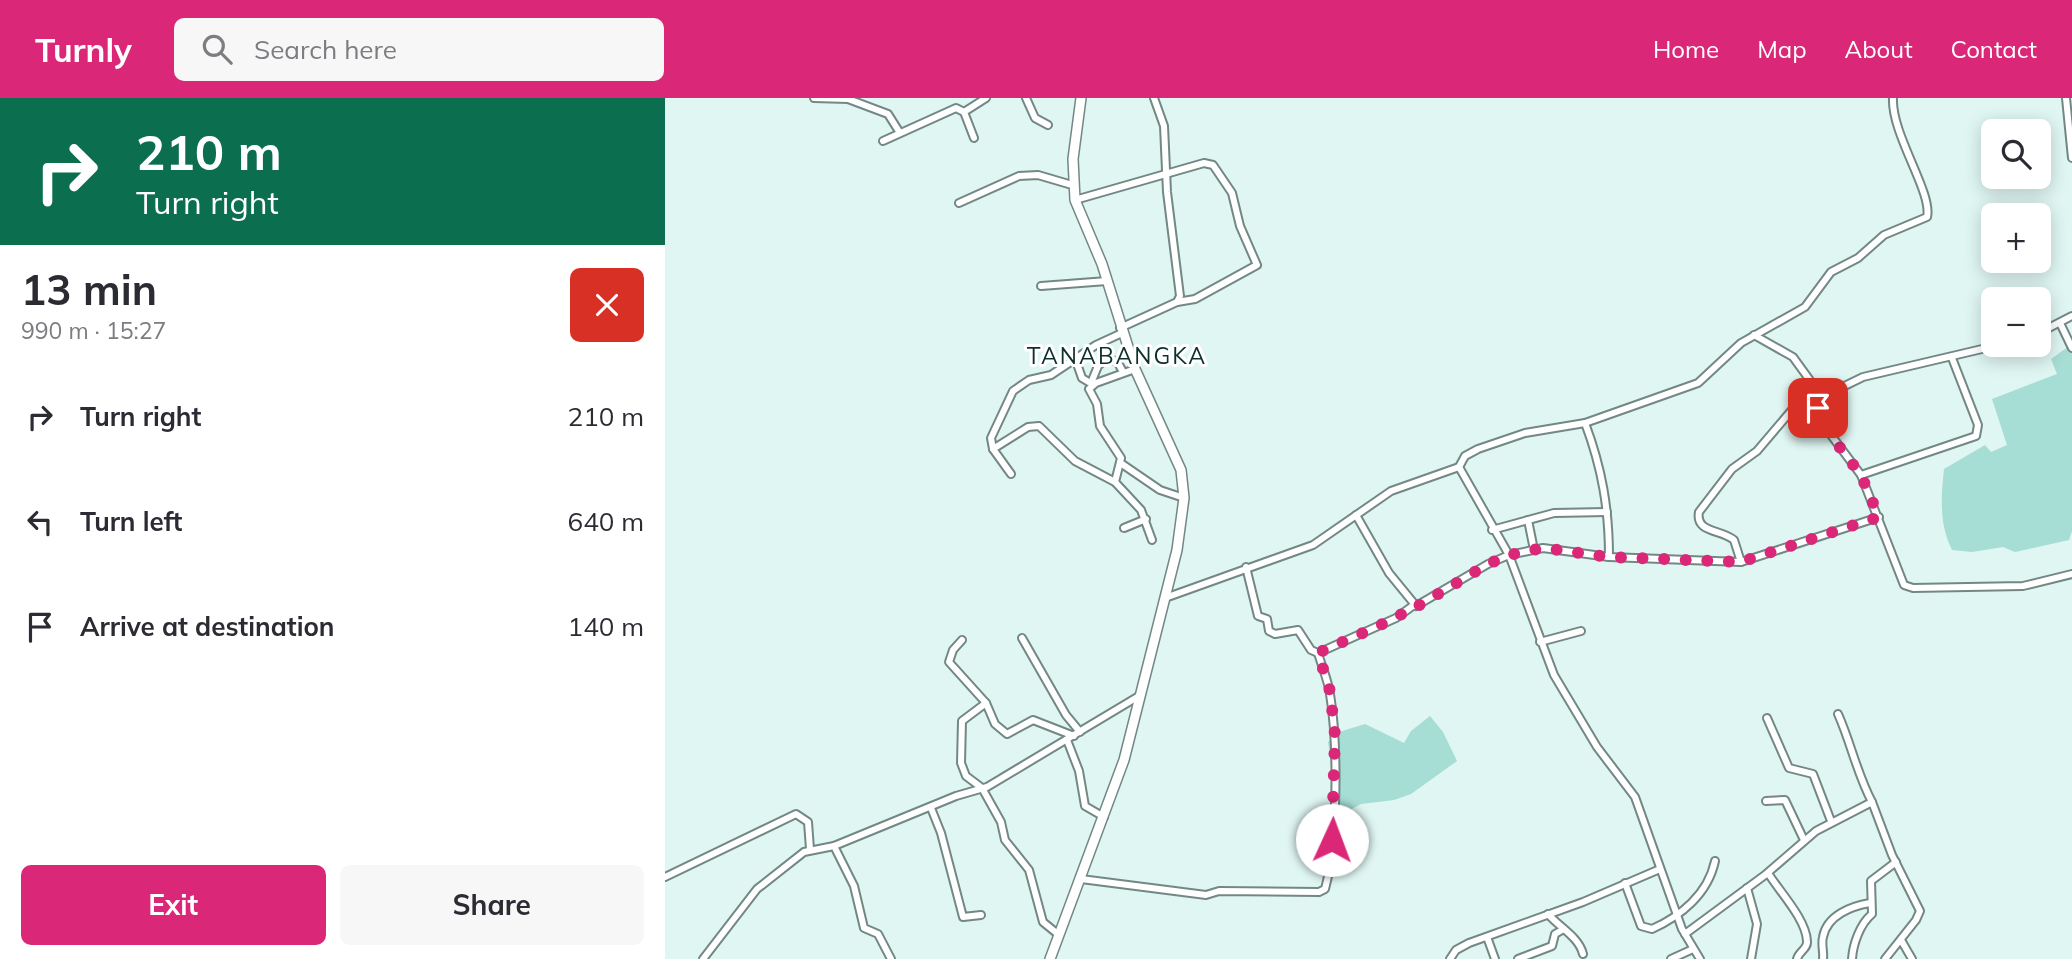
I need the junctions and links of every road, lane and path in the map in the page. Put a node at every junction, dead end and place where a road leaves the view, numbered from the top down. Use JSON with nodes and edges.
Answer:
{"nodes":[{"id":1,"x":814,"y":98,"type":"edge"},
{"id":2,"x":986,"y":98,"type":"edge"},
{"id":3,"x":1026,"y":98,"type":"edge"},
{"id":4,"x":1081,"y":98,"type":"edge"},
{"id":5,"x":1154,"y":98,"type":"edge"},
{"id":6,"x":1893,"y":98,"type":"edge"},
{"id":7,"x":2066,"y":98,"type":"edge"},
{"id":8,"x":964,"y":111,"type":"junction"},
{"id":9,"x":1048,"y":125,"type":"dead end"},
{"id":10,"x":900,"y":133,"type":"junction"},
{"id":11,"x":974,"y":138,"type":"dead end"},
{"id":12,"x":883,"y":141,"type":"dead end"},
{"id":13,"x":2072,"y":158,"type":"edge"},
{"id":14,"x":1166,"y":173,"type":"junction"},
{"id":15,"x":1072,"y":186,"type":"junction"},
{"id":16,"x":1075,"y":200,"type":"junction"},
{"id":17,"x":959,"y":203,"type":"dead end"},
{"id":18,"x":1107,"y":281,"type":"junction"},
{"id":19,"x":1041,"y":286,"type":"dead end"},
{"id":20,"x":1177,"y":302,"type":"junction"},
{"id":21,"x":2072,"y":316,"type":"edge"},
{"id":22,"x":2060,"y":323,"type":"junction"},
{"id":23,"x":2051,"y":327,"type":"edge"},
{"id":24,"x":1121,"y":331,"type":"junction"},
{"id":25,"x":1754,"y":335,"type":"junction"},
{"id":26,"x":2072,"y":348,"type":"edge"},
{"id":27,"x":1981,"y":350,"type":"edge"},
{"id":28,"x":1076,"y":358,"type":"junction"},
{"id":29,"x":1952,"y":358,"type":"junction"},
{"id":30,"x":1135,"y":369,"type":"junction"},
{"id":31,"x":1123,"y":372,"type":"junction"},
{"id":32,"x":1092,"y":384,"type":"junction"},
{"id":33,"x":1814,"y":384,"type":"junction"},
{"id":34,"x":1822,"y":397,"type":"junction"},
{"id":35,"x":1585,"y":423,"type":"junction"},
{"id":36,"x":993,"y":449,"type":"junction"},
{"id":37,"x":1122,"y":464,"type":"junction"},
{"id":38,"x":1459,"y":467,"type":"junction"},
{"id":39,"x":1011,"y":474,"type":"dead end"},
{"id":40,"x":1861,"y":475,"type":"junction"},
{"id":41,"x":1115,"y":482,"type":"junction"},
{"id":42,"x":1184,"y":498,"type":"junction"},
{"id":43,"x":1608,"y":512,"type":"junction"},
{"id":44,"x":1356,"y":515,"type":"junction"},
{"id":45,"x":1879,"y":517,"type":"junction"},
{"id":46,"x":1146,"y":519,"type":"junction"},
{"id":47,"x":1528,"y":520,"type":"junction"},
{"id":48,"x":1123,"y":528,"type":"dead end"},
{"id":49,"x":1492,"y":530,"type":"junction"},
{"id":50,"x":1152,"y":540,"type":"dead end"},
{"id":51,"x":1534,"y":550,"type":"junction"},
{"id":52,"x":1509,"y":555,"type":"junction"},
{"id":53,"x":1609,"y":557,"type":"junction"},
{"id":54,"x":1741,"y":562,"type":"junction"},
{"id":55,"x":1245,"y":567,"type":"junction"},
{"id":56,"x":2072,"y":574,"type":"edge"},
{"id":57,"x":1165,"y":598,"type":"junction"},
{"id":58,"x":1414,"y":605,"type":"junction"},
{"id":59,"x":1581,"y":631,"type":"dead end"},
{"id":60,"x":1022,"y":638,"type":"dead end"},
{"id":61,"x":962,"y":640,"type":"dead end"},
{"id":62,"x":1540,"y":642,"type":"junction"},
{"id":63,"x":1318,"y":653,"type":"junction"},
{"id":64,"x":1139,"y":696,"type":"junction"},
{"id":65,"x":986,"y":703,"type":"junction"},
{"id":66,"x":1838,"y":714,"type":"dead end"},
{"id":67,"x":1767,"y":718,"type":"dead end"},
{"id":68,"x":1074,"y":736,"type":"junction"},
{"id":69,"x":982,"y":788,"type":"junction"},
{"id":70,"x":1766,"y":801,"type":"dead end"},
{"id":71,"x":1872,"y":802,"type":"junction"},
{"id":72,"x":931,"y":808,"type":"junction"},
{"id":73,"x":1104,"y":817,"type":"junction"},
{"id":74,"x":1831,"y":821,"type":"junction"},
{"id":75,"x":1804,"y":840,"type":"junction"},
{"id":76,"x":834,"y":846,"type":"junction"},
{"id":77,"x":810,"y":849,"type":"junction"},
{"id":78,"x":1715,"y":861,"type":"dead end"},
{"id":79,"x":1896,"y":862,"type":"junction"},
{"id":80,"x":1660,"y":869,"type":"junction"},
{"id":81,"x":1768,"y":873,"type":"junction"},
{"id":82,"x":665,"y":877,"type":"edge"},
{"id":83,"x":1081,"y":879,"type":"junction"},
{"id":84,"x":1625,"y":883,"type":"junction"},
{"id":85,"x":1747,"y":888,"type":"junction"},
{"id":86,"x":1870,"y":903,"type":"junction"},
{"id":87,"x":1548,"y":914,"type":"junction"},
{"id":88,"x":981,"y":915,"type":"dead end"},
{"id":89,"x":1677,"y":916,"type":"junction"},
{"id":90,"x":1562,"y":930,"type":"junction"},
{"id":91,"x":1685,"y":934,"type":"junction"},
{"id":92,"x":1059,"y":935,"type":"junction"},
{"id":93,"x":1487,"y":937,"type":"junction"},
{"id":94,"x":1901,"y":940,"type":"junction"},
{"id":95,"x":1693,"y":949,"type":"junction"},
{"id":96,"x":1583,"y":954,"type":"dead end"},
{"id":97,"x":703,"y":959,"type":"edge"},
{"id":98,"x":891,"y":959,"type":"edge"},
{"id":99,"x":1050,"y":959,"type":"edge"},
{"id":100,"x":1450,"y":959,"type":"edge"},
{"id":101,"x":1495,"y":959,"type":"edge"},
{"id":102,"x":1518,"y":959,"type":"edge"},
{"id":103,"x":1671,"y":959,"type":"edge"},
{"id":104,"x":1700,"y":959,"type":"edge"},
{"id":105,"x":1751,"y":959,"type":"edge"},
{"id":106,"x":1797,"y":959,"type":"edge"},
{"id":107,"x":1823,"y":959,"type":"edge"},
{"id":108,"x":1852,"y":959,"type":"edge"},
{"id":109,"x":1885,"y":959,"type":"edge"},
{"id":110,"x":1912,"y":959,"type":"edge"}],
"edges":[{"from":1,"to":10,"type":"street"},
{"from":2,"to":8,"type":"street"},
{"from":3,"to":9,"type":"street"},
{"from":4,"to":15,"type":"main road"},
{"from":5,"to":14,"type":"street"},
{"from":6,"to":25,"type":"street"},
{"from":7,"to":13,"type":"street"},
{"from":8,"to":10,"type":"street"},
{"from":8,"to":11,"type":"street"},
{"from":10,"to":12,"type":"street"},
{"from":14,"to":16,"type":"street"},
{"from":14,"to":20,"type":"street"},
{"from":14,"to":20,"type":"street"},
{"from":15,"to":16,"type":"main road"},
{"from":15,"to":17,"type":"street"},
{"from":16,"to":18,"type":"main road"},
{"from":18,"to":19,"type":"street"},
{"from":18,"to":24,"type":"main road"},
{"from":20,"to":24,"type":"street"},
{"from":21,"to":22,"type":"street"},
{"from":22,"to":23,"type":"street"},
{"from":22,"to":26,"type":"street"},
{"from":24,"to":28,"type":"street"},
{"from":24,"to":30,"type":"main road"},
{"from":25,"to":33,"type":"street"},
{"from":25,"to":35,"type":"street"},
{"from":27,"to":29,"type":"street"},
{"from":28,"to":32,"type":"street"},
{"from":28,"to":36,"type":"street"},
{"from":29,"to":34,"type":"street"},
{"from":29,"to":40,"type":"street"},
{"from":30,"to":31,"type":"street"},
{"from":30,"to":42,"type":"main road"},
{"from":31,"to":32,"type":"street"},
{"from":31,"to":32,"type":"street"},
{"from":32,"to":37,"type":"street"},
{"from":33,"to":34,"type":"street"},
{"from":33,"to":54,"type":"street"},
{"from":34,"to":40,"type":"street"},
{"from":35,"to":38,"type":"street"},
{"from":35,"to":43,"type":"street"},
{"from":36,"to":39,"type":"street"},
{"from":36,"to":41,"type":"street"},
{"from":37,"to":41,"type":"street"},
{"from":37,"to":42,"type":"street"},
{"from":38,"to":44,"type":"street"},
{"from":38,"to":49,"type":"street"},
{"from":40,"to":45,"type":"street"},
{"from":41,"to":46,"type":"street"},
{"from":42,"to":57,"type":"main road"},
{"from":43,"to":47,"type":"street"},
{"from":43,"to":53,"type":"street"},
{"from":44,"to":55,"type":"street"},
{"from":44,"to":58,"type":"street"},
{"from":45,"to":54,"type":"street"},
{"from":45,"to":56,"type":"street"},
{"from":46,"to":48,"type":"street"},
{"from":46,"to":50,"type":"street"},
{"from":47,"to":49,"type":"street"},
{"from":47,"to":51,"type":"street"},
{"from":49,"to":52,"type":"street"},
{"from":51,"to":52,"type":"street"},
{"from":51,"to":53,"type":"street"},
{"from":52,"to":58,"type":"street"},
{"from":52,"to":62,"type":"street"},
{"from":53,"to":54,"type":"street"},
{"from":55,"to":57,"type":"street"},
{"from":55,"to":63,"type":"street"},
{"from":57,"to":64,"type":"main road"},
{"from":58,"to":63,"type":"street"},
{"from":59,"to":62,"type":"street"},
{"from":60,"to":68,"type":"street"},
{"from":61,"to":65,"type":"street"},
{"from":62,"to":80,"type":"street"},
{"from":63,"to":83,"type":"street"},
{"from":64,"to":68,"type":"street"},
{"from":64,"to":73,"type":"main road"},
{"from":65,"to":68,"type":"street"},
{"from":65,"to":69,"type":"street"},
{"from":66,"to":71,"type":"street"},
{"from":67,"to":74,"type":"street"},
{"from":68,"to":69,"type":"street"},
{"from":68,"to":73,"type":"street"},
{"from":69,"to":72,"type":"street"},
{"from":69,"to":92,"type":"street"},
{"from":70,"to":75,"type":"street"},
{"from":71,"to":74,"type":"street"},
{"from":71,"to":79,"type":"street"},
{"from":72,"to":76,"type":"street"},
{"from":72,"to":88,"type":"street"},
{"from":73,"to":83,"type":"main road"},
{"from":74,"to":75,"type":"street"},
{"from":75,"to":81,"type":"street"},
{"from":76,"to":77,"type":"street"},
{"from":76,"to":98,"type":"street"},
{"from":77,"to":82,"type":"street"},
{"from":77,"to":97,"type":"street"},
{"from":78,"to":89,"type":"street"},
{"from":79,"to":86,"type":"street"},
{"from":79,"to":94,"type":"street"},
{"from":80,"to":84,"type":"street"},
{"from":80,"to":89,"type":"street"},
{"from":81,"to":85,"type":"street"},
{"from":81,"to":106,"type":"street"},
{"from":83,"to":92,"type":"main road"},
{"from":84,"to":87,"type":"street"},
{"from":84,"to":89,"type":"street"},
{"from":85,"to":91,"type":"street"},
{"from":85,"to":105,"type":"street"},
{"from":86,"to":107,"type":"street"},
{"from":86,"to":108,"type":"street"},
{"from":87,"to":90,"type":"street"},
{"from":87,"to":93,"type":"street"},
{"from":89,"to":91,"type":"street"},
{"from":90,"to":96,"type":"street"},
{"from":90,"to":102,"type":"street"},
{"from":91,"to":95,"type":"street"},
{"from":92,"to":99,"type":"main road"},
{"from":93,"to":100,"type":"street"},
{"from":93,"to":101,"type":"street"},
{"from":94,"to":109,"type":"street"},
{"from":94,"to":110,"type":"street"},
{"from":95,"to":103,"type":"street"},
{"from":95,"to":104,"type":"street"}]}
